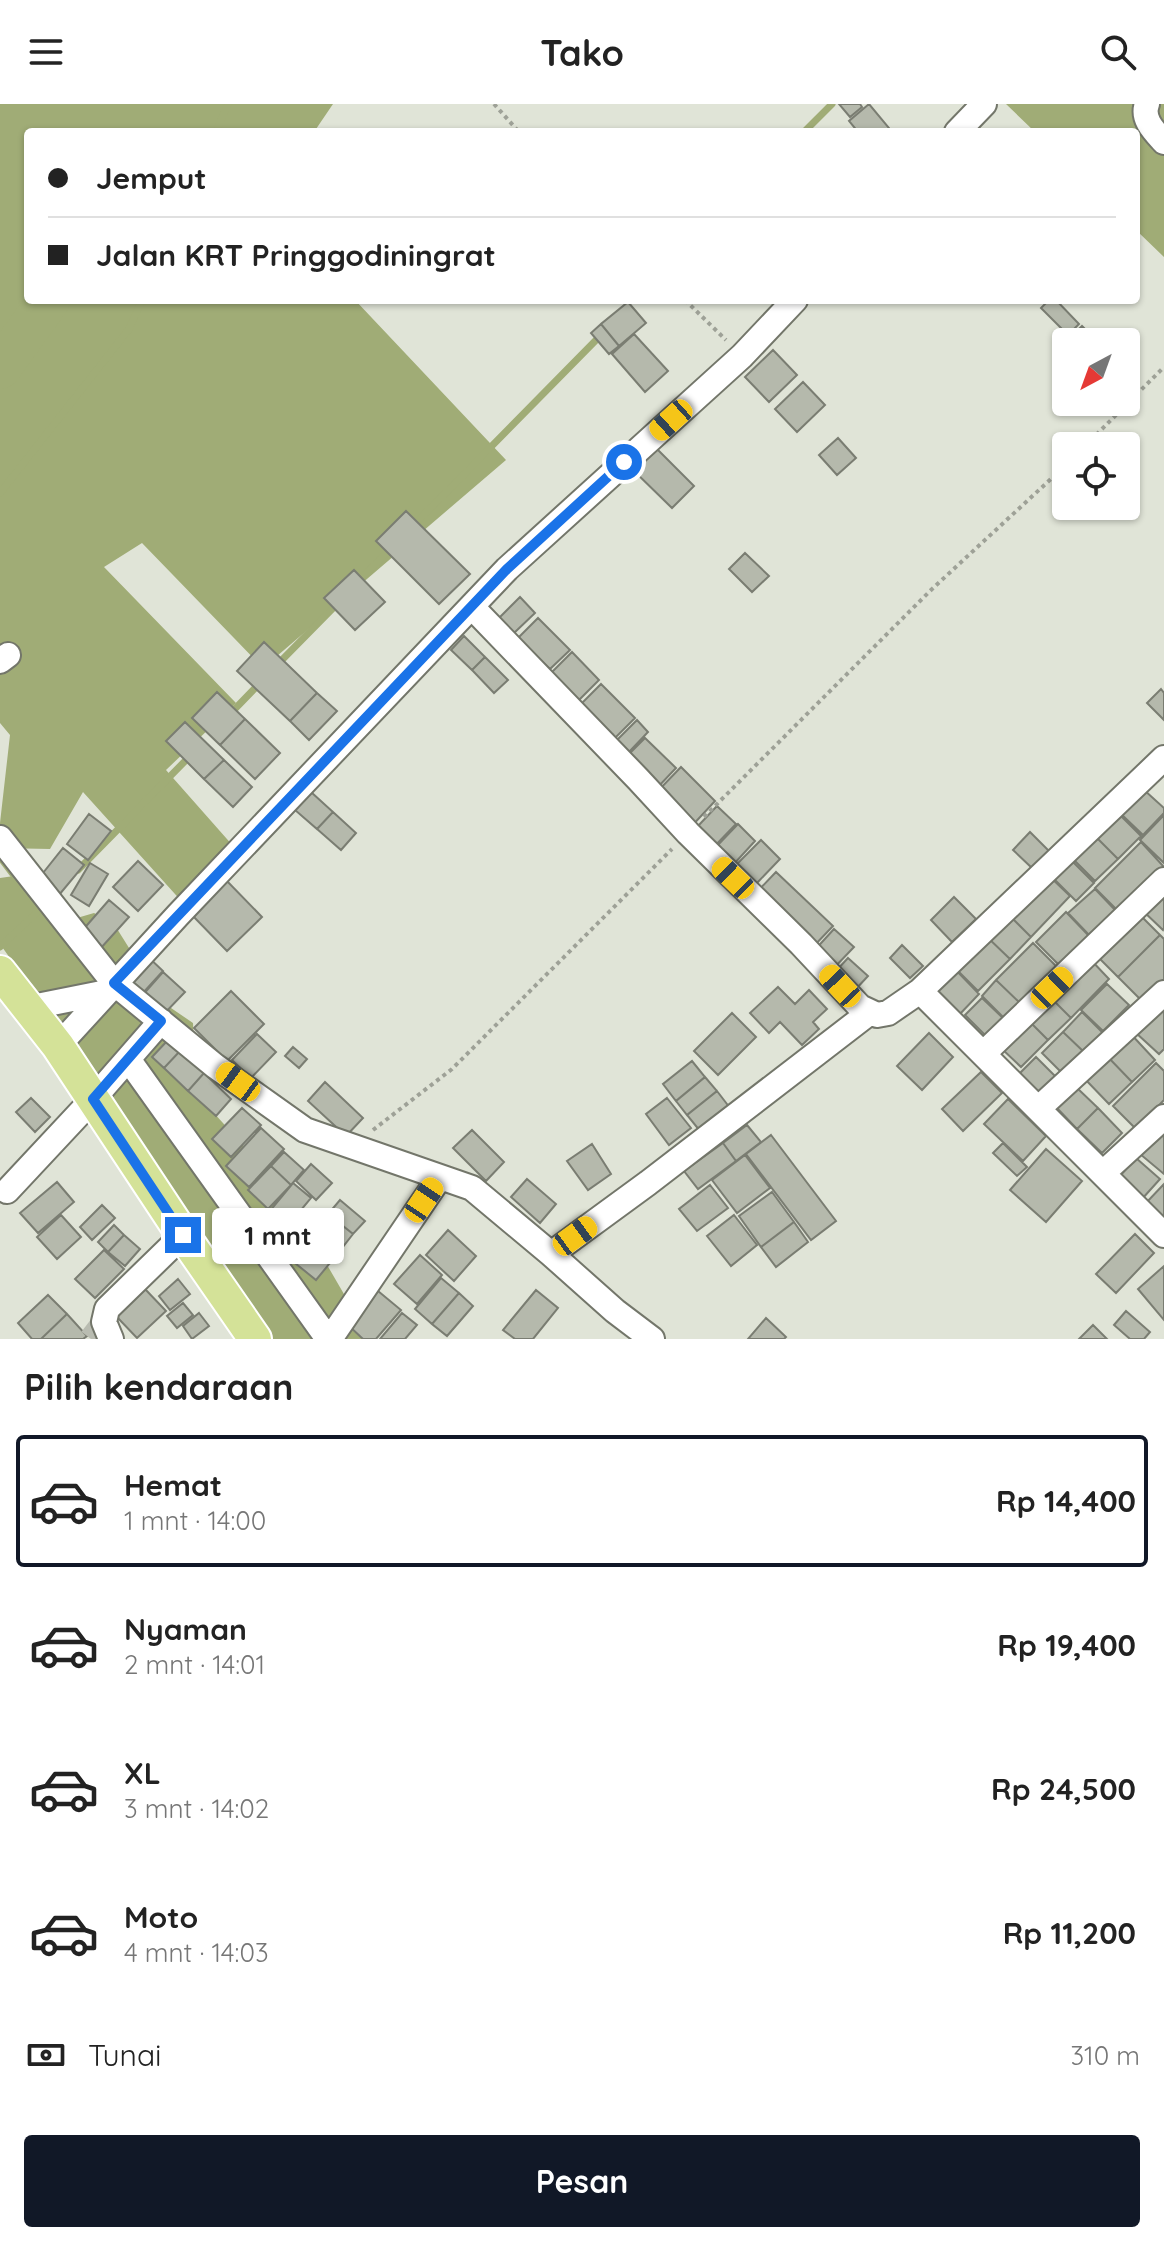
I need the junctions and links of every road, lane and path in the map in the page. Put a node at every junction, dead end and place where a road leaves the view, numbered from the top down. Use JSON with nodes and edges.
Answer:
{"nodes":[{"id":1,"x":494,"y":104,"type":"edge"},
{"id":2,"x":984,"y":104,"type":"edge"},
{"id":3,"x":1147,"y":104,"type":"edge"},
{"id":4,"x":515,"y":128,"type":"edge"},
{"id":5,"x":961,"y":128,"type":"edge"},
{"id":6,"x":1164,"y":142,"type":"edge"},
{"id":7,"x":689,"y":304,"type":"edge"},
{"id":8,"x":791,"y":304,"type":"edge"},
{"id":9,"x":742,"y":356,"type":"junction"},
{"id":10,"x":1164,"y":367,"type":"edge"},
{"id":11,"x":1099,"y":432,"type":"edge"},
{"id":12,"x":1052,"y":478,"type":"edge"},
{"id":13,"x":472,"y":607,"type":"junction"},
{"id":14,"x":1159,"y":772,"type":"edge"},
{"id":15,"x":688,"y":833,"type":"junction"},
{"id":16,"x":0,"y":838,"type":"edge"},
{"id":17,"x":1164,"y":880,"type":"edge"},
{"id":18,"x":0,"y":972,"type":"edge"},
{"id":19,"x":111,"y":988,"type":"junction"},
{"id":20,"x":920,"y":991,"type":"junction"},
{"id":21,"x":1164,"y":993,"type":"edge"},
{"id":22,"x":27,"y":1008,"type":"junction"},
{"id":23,"x":869,"y":1013,"type":"junction"},
{"id":24,"x":161,"y":1021,"type":"junction"},
{"id":25,"x":58,"y":1046,"type":"junction"},
{"id":26,"x":984,"y":1053,"type":"junction"},
{"id":27,"x":128,"y":1059,"type":"junction"},
{"id":28,"x":93,"y":1099,"type":"junction"},
{"id":29,"x":1039,"y":1108,"type":"junction"},
{"id":30,"x":1163,"y":1119,"type":"edge"},
{"id":31,"x":353,"y":1147,"type":"junction"},
{"id":32,"x":1103,"y":1173,"type":"junction"},
{"id":33,"x":440,"y":1177,"type":"junction"},
{"id":34,"x":7,"y":1191,"type":"dead end"},
{"id":35,"x":183,"y":1235,"type":"junction"},
{"id":36,"x":1164,"y":1235,"type":"edge"},
{"id":37,"x":551,"y":1254,"type":"junction"},
{"id":38,"x":111,"y":1339,"type":"tunnel mouth"},
{"id":39,"x":255,"y":1339,"type":"edge"},
{"id":40,"x":329,"y":1339,"type":"edge"},
{"id":41,"x":652,"y":1339,"type":"edge"}],
"edges":[{"from":1,"to":4,"type":"path"},
{"from":2,"to":5,"type":"street"},
{"from":3,"to":6,"type":"street"},
{"from":7,"to":9,"type":"path"},
{"from":8,"to":9,"type":"street"},
{"from":9,"to":13,"type":"street"},
{"from":10,"to":11,"type":"path"},
{"from":12,"to":15,"type":"path"},
{"from":13,"to":15,"type":"street"},
{"from":13,"to":19,"type":"street"},
{"from":14,"to":20,"type":"street"},
{"from":15,"to":23,"type":"street"},
{"from":15,"to":31,"type":"path"},
{"from":16,"to":19,"type":"street"},
{"from":17,"to":26,"type":"street"},
{"from":18,"to":22,"type":"main road"},
{"from":19,"to":22,"type":"street"},
{"from":19,"to":24,"type":"street"},
{"from":19,"to":25,"type":"street"},
{"from":20,"to":23,"type":"street"},
{"from":20,"to":26,"type":"street"},
{"from":21,"to":29,"type":"street"},
{"from":22,"to":25,"type":"main road"},
{"from":23,"to":37,"type":"street"},
{"from":24,"to":27,"type":"street"},
{"from":24,"to":31,"type":"street"},
{"from":25,"to":28,"type":"main road"},
{"from":26,"to":29,"type":"street"},
{"from":27,"to":28,"type":"street"},
{"from":27,"to":40,"type":"street"},
{"from":28,"to":34,"type":"street"},
{"from":28,"to":35,"type":"main road"},
{"from":29,"to":32,"type":"street"},
{"from":30,"to":32,"type":"street"},
{"from":31,"to":33,"type":"street"},
{"from":32,"to":36,"type":"street"},
{"from":33,"to":37,"type":"street"},
{"from":33,"to":40,"type":"street"},
{"from":35,"to":38,"type":"street"},
{"from":35,"to":39,"type":"main road"},
{"from":37,"to":41,"type":"street"}]}
